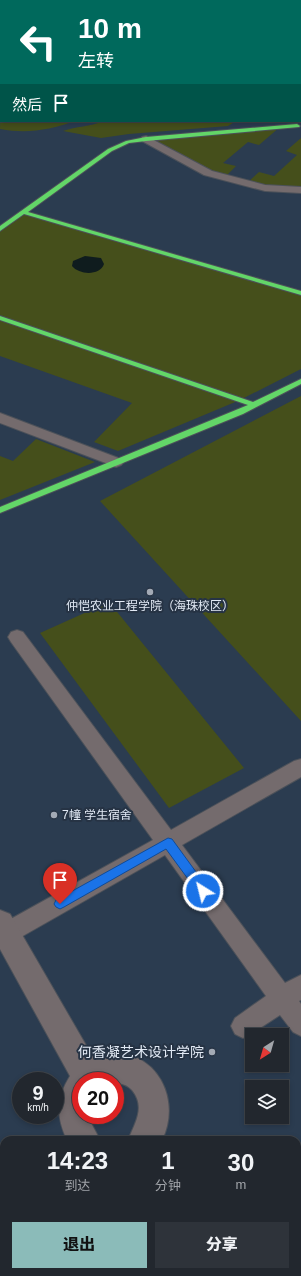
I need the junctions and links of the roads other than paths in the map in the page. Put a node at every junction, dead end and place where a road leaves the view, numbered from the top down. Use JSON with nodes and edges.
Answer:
{"nodes":[{"id":1,"x":300,"y":126,"type":"edge"},
{"id":2,"x":146,"y":139,"type":"junction"},
{"id":3,"x":301,"y":190,"type":"edge"},
{"id":4,"x":23,"y":212,"type":"junction"},
{"id":5,"x":0,"y":229,"type":"edge"},
{"id":6,"x":301,"y":294,"type":"edge"},
{"id":7,"x":0,"y":318,"type":"edge"},
{"id":8,"x":301,"y":381,"type":"edge"},
{"id":9,"x":254,"y":404,"type":"junction"},
{"id":10,"x":0,"y":418,"type":"edge"},
{"id":11,"x":116,"y":462,"type":"junction"},
{"id":12,"x":0,"y":510,"type":"edge"},
{"id":13,"x":17,"y":637,"type":"dead end"},
{"id":14,"x":301,"y":767,"type":"edge"},
{"id":15,"x":168,"y":843,"type":"junction"},
{"id":16,"x":3,"y":929,"type":"edge"},
{"id":17,"x":292,"y":992,"type":"edge"},
{"id":18,"x":301,"y":1024,"type":"edge"},
{"id":19,"x":242,"y":1026,"type":"dead end"},
{"id":20,"x":80,"y":1072,"type":"edge"},
{"id":21,"x":99,"y":1072,"type":"edge"},
{"id":22,"x":73,"y":1124,"type":"edge"},
{"id":23,"x":74,"y":1136,"type":"edge"},
{"id":24,"x":147,"y":1136,"type":"edge"}],
"edges":[{"from":1,"to":2,"type":"street"},
{"from":2,"to":3,"type":"lane"},
{"from":2,"to":4,"type":"street"},
{"from":4,"to":5,"type":"street"},
{"from":4,"to":6,"type":"street"},
{"from":7,"to":9,"type":"street"},
{"from":8,"to":9,"type":"street"},
{"from":9,"to":11,"type":"street"},
{"from":10,"to":11,"type":"lane"},
{"from":11,"to":12,"type":"street"},
{"from":13,"to":15,"type":"lane"},
{"from":14,"to":15,"type":"lane"},
{"from":15,"to":16,"type":"lane"},
{"from":15,"to":17,"type":"lane"},
{"from":16,"to":20,"type":"street"},
{"from":17,"to":18,"type":"lane"},
{"from":17,"to":19,"type":"lane"},
{"from":21,"to":24,"type":"street"},
{"from":22,"to":23,"type":"street"}]}
